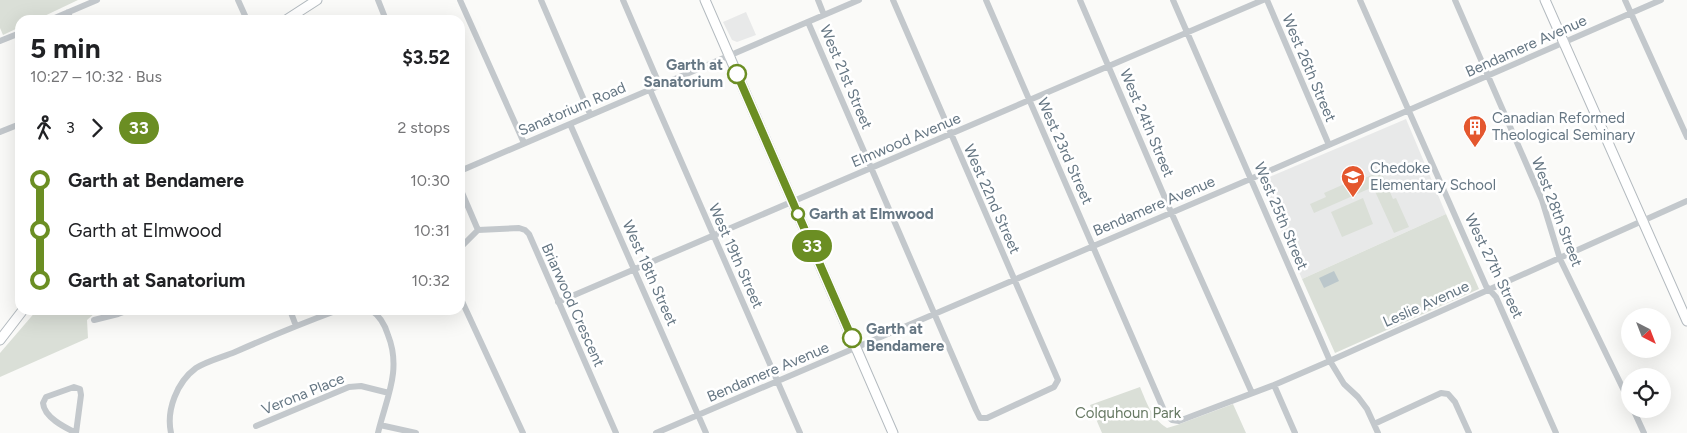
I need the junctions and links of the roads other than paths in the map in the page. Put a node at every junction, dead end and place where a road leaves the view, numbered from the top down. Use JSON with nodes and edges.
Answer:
{"nodes":[{"id":1,"x":96,"y":0,"type":"edge"},
{"id":2,"x":238,"y":0,"type":"edge"},
{"id":3,"x":317,"y":0,"type":"edge"},
{"id":4,"x":378,"y":0,"type":"edge"},
{"id":5,"x":460,"y":0,"type":"edge"},
{"id":6,"x":541,"y":0,"type":"edge"},
{"id":7,"x":623,"y":0,"type":"edge"},
{"id":8,"x":705,"y":0,"type":"edge"},
{"id":9,"x":818,"y":0,"type":"edge"},
{"id":10,"x":860,"y":0,"type":"edge"},
{"id":11,"x":893,"y":0,"type":"edge"},
{"id":12,"x":986,"y":0,"type":"edge"},
{"id":13,"x":1080,"y":0,"type":"edge"},
{"id":14,"x":1173,"y":0,"type":"edge"},
{"id":15,"x":1265,"y":0,"type":"edge"},
{"id":16,"x":1360,"y":0,"type":"edge"},
{"id":17,"x":1454,"y":0,"type":"edge"},
{"id":18,"x":1545,"y":0,"type":"edge"},
{"id":19,"x":1625,"y":0,"type":"edge"},
{"id":20,"x":1661,"y":0,"type":"edge"},
{"id":21,"x":68,"y":12,"type":"junction"},
{"id":22,"x":1631,"y":13,"type":"junction"},
{"id":23,"x":61,"y":15,"type":"edge"},
{"id":24,"x":69,"y":15,"type":"edge"},
{"id":25,"x":245,"y":15,"type":"edge"},
{"id":26,"x":295,"y":15,"type":"edge"},
{"id":27,"x":384,"y":15,"type":"edge"},
{"id":28,"x":824,"y":15,"type":"junction"},
{"id":29,"x":808,"y":22,"type":"junction"},
{"id":30,"x":1188,"y":33,"type":"junction"},
{"id":31,"x":15,"y":35,"type":"edge"},
{"id":32,"x":0,"y":41,"type":"edge"},
{"id":33,"x":1564,"y":43,"type":"junction"},
{"id":34,"x":729,"y":56,"type":"junction"},
{"id":35,"x":1108,"y":66,"type":"junction"},
{"id":36,"x":1488,"y":76,"type":"junction"},
{"id":37,"x":660,"y":86,"type":"junction"},
{"id":38,"x":650,"y":90,"type":"junction"},
{"id":39,"x":1029,"y":100,"type":"junction"},
{"id":40,"x":1408,"y":110,"type":"junction"},
{"id":41,"x":590,"y":114,"type":"junction"},
{"id":42,"x":570,"y":124,"type":"junction"},
{"id":43,"x":15,"y":126,"type":"edge"},
{"id":44,"x":0,"y":132,"type":"edge"},
{"id":45,"x":951,"y":134,"type":"junction"},
{"id":46,"x":1687,"y":137,"type":"edge"},
{"id":47,"x":524,"y":143,"type":"junction"},
{"id":48,"x":1329,"y":145,"type":"junction"},
{"id":49,"x":871,"y":168,"type":"junction"},
{"id":50,"x":465,"y":169,"type":"edge"},
{"id":51,"x":1251,"y":178,"type":"junction"},
{"id":52,"x":465,"y":200,"type":"edge"},
{"id":53,"x":1687,"y":201,"type":"edge"},
{"id":54,"x":793,"y":202,"type":"junction"},
{"id":55,"x":1171,"y":212,"type":"junction"},
{"id":56,"x":1643,"y":221,"type":"junction"},
{"id":57,"x":478,"y":230,"type":"junction"},
{"id":58,"x":713,"y":235,"type":"junction"},
{"id":59,"x":465,"y":243,"type":"edge"},
{"id":60,"x":1092,"y":246,"type":"junction"},
{"id":61,"x":1560,"y":259,"type":"junction"},
{"id":62,"x":634,"y":270,"type":"junction"},
{"id":63,"x":1014,"y":279,"type":"junction"},
{"id":64,"x":1490,"y":289,"type":"junction"},
{"id":65,"x":558,"y":302,"type":"junction"},
{"id":66,"x":465,"y":309,"type":"edge"},
{"id":67,"x":935,"y":314,"type":"junction"},
{"id":68,"x":19,"y":315,"type":"edge"},
{"id":69,"x":114,"y":315,"type":"edge"},
{"id":70,"x":292,"y":315,"type":"edge"},
{"id":71,"x":325,"y":315,"type":"edge"},
{"id":72,"x":377,"y":315,"type":"edge"},
{"id":73,"x":94,"y":320,"type":"dead end"},
{"id":74,"x":1687,"y":321,"type":"edge"},
{"id":75,"x":296,"y":326,"type":"junction"},
{"id":76,"x":0,"y":340,"type":"edge"},
{"id":77,"x":856,"y":348,"type":"junction"},
{"id":78,"x":1330,"y":361,"type":"junction"},
{"id":79,"x":777,"y":381,"type":"junction"},
{"id":80,"x":1621,"y":384,"type":"edge"},
{"id":81,"x":1274,"y":385,"type":"junction"},
{"id":82,"x":389,"y":393,"type":"junction"},
{"id":83,"x":1252,"y":393,"type":"junction"},
{"id":84,"x":698,"y":415,"type":"junction"},
{"id":85,"x":980,"y":418,"type":"joint"},
{"id":86,"x":1637,"y":418,"type":"edge"},
{"id":87,"x":1172,"y":420,"type":"joint"},
{"id":88,"x":1374,"y":424,"type":"junction"},
{"id":89,"x":380,"y":425,"type":"junction"},
{"id":90,"x":256,"y":426,"type":"dead end"},
{"id":91,"x":76,"y":433,"type":"edge"},
{"id":92,"x":170,"y":433,"type":"edge"},
{"id":93,"x":378,"y":433,"type":"edge"},
{"id":94,"x":416,"y":433,"type":"edge"},
{"id":95,"x":523,"y":433,"type":"edge"},
{"id":96,"x":616,"y":433,"type":"edge"},
{"id":97,"x":656,"y":433,"type":"edge"},
{"id":98,"x":706,"y":433,"type":"edge"},
{"id":99,"x":800,"y":433,"type":"edge"},
{"id":100,"x":894,"y":433,"type":"edge"},
{"id":101,"x":1295,"y":433,"type":"edge"},
{"id":102,"x":1378,"y":433,"type":"edge"},
{"id":103,"x":1469,"y":433,"type":"edge"},
{"id":104,"x":1556,"y":433,"type":"edge"},
{"id":105,"x":1644,"y":433,"type":"edge"}],
"edges":[{"from":1,"to":21,"type":"street"},
{"from":2,"to":25,"type":"street"},
{"from":3,"to":26,"type":"main road"},
{"from":4,"to":27,"type":"street"},
{"from":5,"to":47,"type":"street"},
{"from":6,"to":41,"type":"street"},
{"from":7,"to":37,"type":"street"},
{"from":8,"to":34,"type":"main road"},
{"from":9,"to":28,"type":"street"},
{"from":10,"to":28,"type":"street","name":"Sanatorium Road"},
{"from":11,"to":45,"type":"street","name":"West 22nd Street"},
{"from":12,"to":39,"type":"street","name":"West 23rd Street"},
{"from":13,"to":35,"type":"street","name":"West 24th Street"},
{"from":14,"to":30,"type":"street","name":"West 25th Street"},
{"from":15,"to":30,"type":"street","name":"Elmwood Avenue"},
{"from":15,"to":48,"type":"street","name":"West 26th Street"},
{"from":16,"to":40,"type":"street","name":"West 27th Street"},
{"from":17,"to":36,"type":"street","name":"West 28th Street"},
{"from":18,"to":33,"type":"main road"},
{"from":19,"to":22,"type":"street"},
{"from":20,"to":22,"type":"street","name":"Bendamere Avenue"},
{"from":21,"to":23,"type":"street"},
{"from":21,"to":24,"type":"street"},
{"from":22,"to":33,"type":"street","name":"Bendamere Avenue"},
{"from":22,"to":46,"type":"street"},
{"from":28,"to":29,"type":"street","name":"Sanatorium Road"},
{"from":29,"to":34,"type":"street","name":"Sanatorium Road"},
{"from":29,"to":49,"type":"street","name":"West 21st Street"},
{"from":30,"to":35,"type":"street","name":"Elmwood Avenue"},
{"from":30,"to":51,"type":"street","name":"West 25th Street"},
{"from":31,"to":32,"type":"street"},
{"from":33,"to":36,"type":"street","name":"Bendamere Avenue"},
{"from":33,"to":56,"type":"main road"},
{"from":34,"to":37,"type":"street","name":"Sanatorium Road"},
{"from":34,"to":54,"type":"main road"},
{"from":35,"to":39,"type":"street","name":"Elmwood Avenue"},
{"from":35,"to":55,"type":"street","name":"West 24th Street"},
{"from":36,"to":40,"type":"street","name":"Bendamere Avenue"},
{"from":36,"to":61,"type":"street","name":"West 28th Street"},
{"from":37,"to":38,"type":"street","name":"Sanatorium Road"},
{"from":38,"to":41,"type":"street","name":"Sanatorium Road"},
{"from":38,"to":58,"type":"street","name":"West 19th Street"},
{"from":39,"to":45,"type":"street","name":"Elmwood Avenue"},
{"from":39,"to":60,"type":"street","name":"West 23rd Street"},
{"from":40,"to":48,"type":"street","name":"Bendamere Avenue"},
{"from":40,"to":64,"type":"street","name":"West 27th Street"},
{"from":41,"to":42,"type":"street","name":"Sanatorium Road"},
{"from":42,"to":47,"type":"street","name":"Sanatorium Road"},
{"from":42,"to":62,"type":"street","name":"West 18th Street"},
{"from":43,"to":44,"type":"street"},
{"from":45,"to":49,"type":"street","name":"Elmwood Avenue"},
{"from":45,"to":63,"type":"street","name":"West 22nd Street"},
{"from":47,"to":50,"type":"street","name":"Sanatorium Road"},
{"from":48,"to":51,"type":"street","name":"Bendamere Avenue"},
{"from":49,"to":54,"type":"street","name":"Elmwood Avenue"},
{"from":49,"to":67,"type":"street","name":"West 21st Street"},
{"from":51,"to":55,"type":"street","name":"Bendamere Avenue"},
{"from":51,"to":78,"type":"street","name":"West 25th Street"},
{"from":52,"to":57,"type":"street"},
{"from":53,"to":56,"type":"street","name":"Leslie Avenue"},
{"from":54,"to":58,"type":"street","name":"Elmwood Avenue"},
{"from":54,"to":77,"type":"main road"},
{"from":55,"to":60,"type":"street","name":"Bendamere Avenue"},
{"from":55,"to":83,"type":"street","name":"West 24th Street"},
{"from":56,"to":61,"type":"street","name":"Leslie Avenue"},
{"from":56,"to":74,"type":"main road"},
{"from":57,"to":59,"type":"street"},
{"from":57,"to":65,"type":"street","name":"Briarwood Crescent"},
{"from":58,"to":62,"type":"street","name":"Elmwood Avenue"},
{"from":58,"to":79,"type":"street","name":"West 19th Street"},
{"from":60,"to":63,"type":"street","name":"Bendamere Avenue"},
{"from":60,"to":87,"type":"street","name":"West 23rd Street"},
{"from":61,"to":64,"type":"street","name":"Leslie Avenue"},
{"from":61,"to":80,"type":"street","name":"West 28th Street"},
{"from":62,"to":65,"type":"street","name":"Elmwood Avenue"},
{"from":62,"to":84,"type":"street","name":"West 18th Street"},
{"from":63,"to":67,"type":"street","name":"Bendamere Avenue"},
{"from":63,"to":85,"type":"street","name":"West 22nd Street"},
{"from":64,"to":78,"type":"street","name":"Leslie Avenue"},
{"from":64,"to":104,"type":"street","name":"West 27th Street"},
{"from":65,"to":96,"type":"street","name":"Briarwood Crescent"},
{"from":66,"to":95,"type":"street"},
{"from":67,"to":77,"type":"street","name":"Bendamere Avenue"},
{"from":67,"to":85,"type":"street","name":"West 21st Street"},
{"from":68,"to":76,"type":"main road"},
{"from":69,"to":73,"type":"street"},
{"from":70,"to":75,"type":"street"},
{"from":71,"to":75,"type":"street"},
{"from":72,"to":82,"type":"street"},
{"from":75,"to":92,"type":"street"},
{"from":77,"to":79,"type":"street","name":"Bendamere Avenue"},
{"from":77,"to":100,"type":"main road"},
{"from":78,"to":81,"type":"street","name":"Leslie Avenue"},
{"from":78,"to":88,"type":"street","name":"West 25th Street"},
{"from":79,"to":84,"type":"street","name":"Bendamere Avenue"},
{"from":79,"to":99,"type":"street","name":"West 19th Street"},
{"from":81,"to":83,"type":"street","name":"Leslie Avenue"},
{"from":81,"to":101,"type":"street"},
{"from":82,"to":89,"type":"street"},
{"from":82,"to":90,"type":"street","name":"Verona Place"},
{"from":83,"to":87,"type":"street","name":"Leslie Avenue"},
{"from":84,"to":97,"type":"street","name":"Bendamere Avenue"},
{"from":84,"to":98,"type":"street","name":"West 18th Street"},
{"from":86,"to":105,"type":"street"},
{"from":88,"to":102,"type":"street","name":"West 25th Street"},
{"from":88,"to":103,"type":"street"},
{"from":89,"to":93,"type":"street"},
{"from":89,"to":94,"type":"street"},
{"from":91,"to":91,"type":"street"}]}
